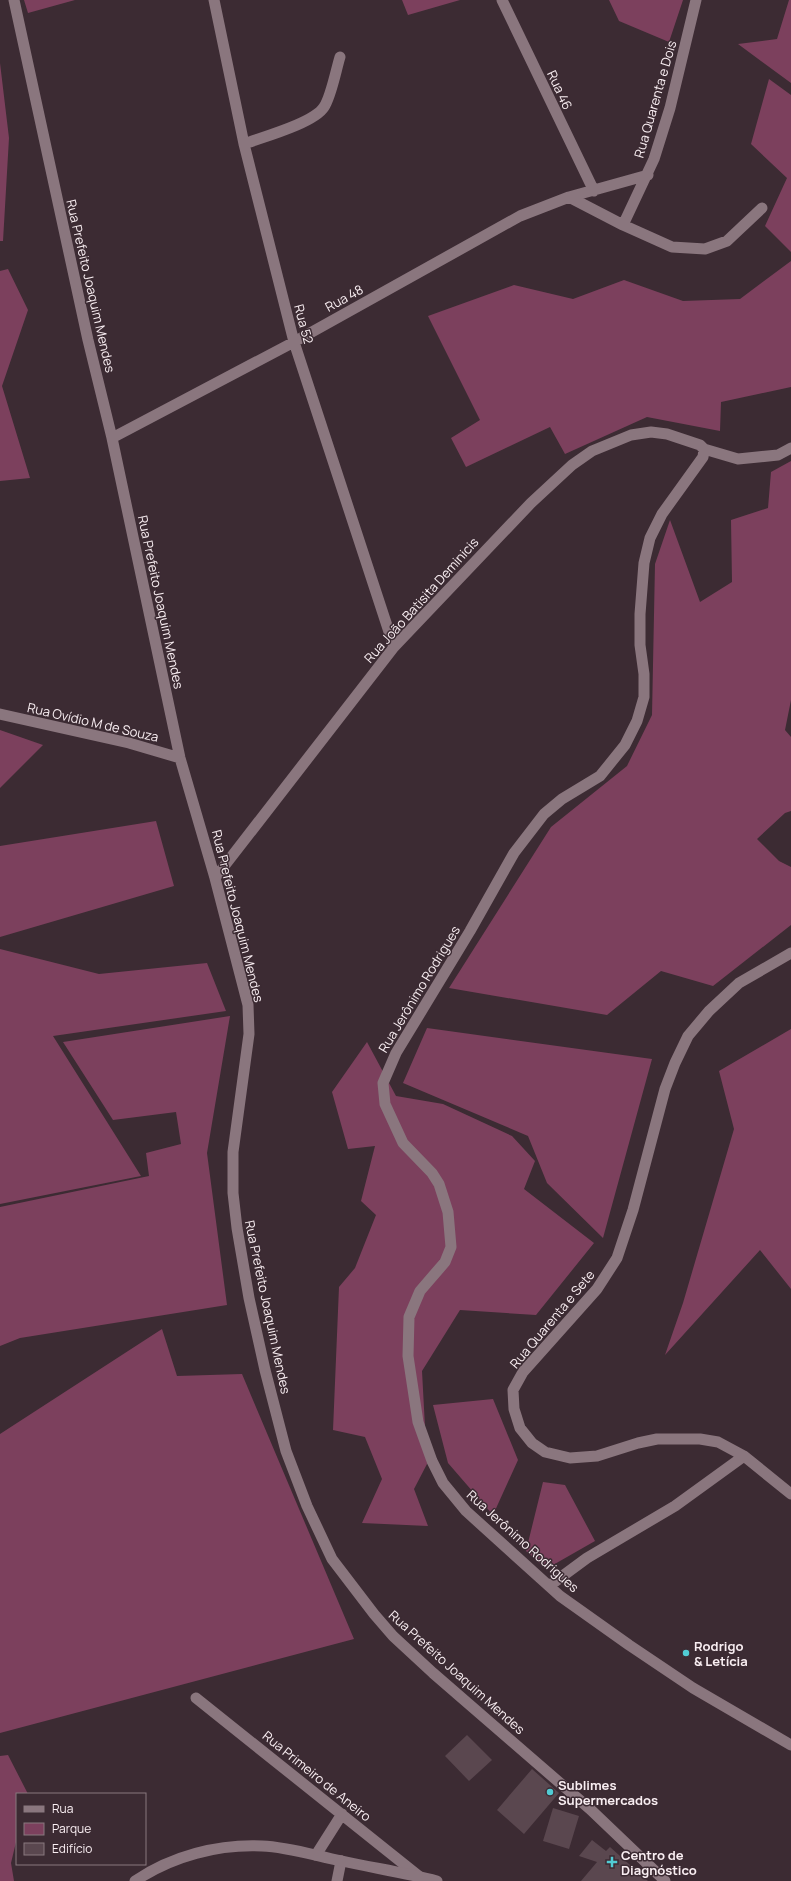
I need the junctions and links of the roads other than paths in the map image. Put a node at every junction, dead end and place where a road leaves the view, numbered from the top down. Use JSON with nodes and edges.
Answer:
{"nodes":[{"id":1,"x":14,"y":0,"type":"edge"},
{"id":2,"x":214,"y":0,"type":"edge"},
{"id":3,"x":502,"y":0,"type":"edge"},
{"id":4,"x":696,"y":0,"type":"edge"},
{"id":5,"x":340,"y":57,"type":"dead end"},
{"id":6,"x":244,"y":144,"type":"junction"},
{"id":7,"x":648,"y":175,"type":"junction"},
{"id":8,"x":594,"y":191,"type":"junction"},
{"id":9,"x":569,"y":197,"type":"junction"},
{"id":10,"x":762,"y":208,"type":"dead end"},
{"id":11,"x":623,"y":225,"type":"junction"},
{"id":12,"x":294,"y":342,"type":"junction"},
{"id":13,"x":112,"y":438,"type":"junction"},
{"id":14,"x":791,"y":448,"type":"edge"},
{"id":15,"x":704,"y":449,"type":"junction"},
{"id":16,"x":394,"y":647,"type":"junction"},
{"id":17,"x":0,"y":714,"type":"edge"},
{"id":18,"x":180,"y":758,"type":"junction"},
{"id":19,"x":215,"y":878,"type":"junction"},
{"id":20,"x":791,"y":953,"type":"edge"},
{"id":21,"x":744,"y":1456,"type":"junction"},
{"id":22,"x":791,"y":1494,"type":"edge"},
{"id":23,"x":549,"y":1586,"type":"junction"},
{"id":24,"x":196,"y":1698,"type":"dead end"},
{"id":25,"x":791,"y":1745,"type":"edge"},
{"id":26,"x":342,"y":1814,"type":"junction"},
{"id":27,"x":316,"y":1855,"type":"junction"},
{"id":28,"x":340,"y":1861,"type":"junction"},
{"id":29,"x":420,"y":1877,"type":"junction"},
{"id":30,"x":658,"y":1877,"type":"edge"},
{"id":31,"x":135,"y":1881,"type":"edge"},
{"id":32,"x":337,"y":1881,"type":"edge"},
{"id":33,"x":437,"y":1881,"type":"edge"},
{"id":34,"x":665,"y":1881,"type":"edge"}],
"edges":[{"from":1,"to":13,"type":"street","name":"Rua Prefeito Joaquim Mendes"},
{"from":2,"to":6,"type":"street","name":"Rua 52"},
{"from":3,"to":8,"type":"street","name":"Rua 46"},
{"from":4,"to":7,"type":"street","name":"Rua Quarenta e Dois"},
{"from":5,"to":6,"type":"street"},
{"from":6,"to":12,"type":"street","name":"Rua 52"},
{"from":7,"to":8,"type":"street","name":"Rua 48"},
{"from":7,"to":11,"type":"street","name":"Rua Quarenta e Dois"},
{"from":8,"to":9,"type":"street","name":"Rua 48"},
{"from":9,"to":11,"type":"street"},
{"from":9,"to":12,"type":"street","name":"Rua 48"},
{"from":10,"to":11,"type":"street"},
{"from":12,"to":13,"type":"street","name":"Rua 48"},
{"from":12,"to":16,"type":"street","name":"Rua 52"},
{"from":13,"to":18,"type":"street","name":"Rua Prefeito Joaquim Mendes"},
{"from":14,"to":15,"type":"street","name":"Rua João Batisita Deminicis"},
{"from":15,"to":16,"type":"street","name":"Rua João Batisita Deminicis"},
{"from":15,"to":23,"type":"street","name":"Rua Jerônimo Rodrigues"},
{"from":16,"to":19,"type":"street","name":"Rua João Batisita Deminicis"},
{"from":17,"to":18,"type":"street","name":"Rua Ovídio M de Souza"},
{"from":18,"to":19,"type":"street","name":"Rua Prefeito Joaquim Mendes"},
{"from":19,"to":30,"type":"street","name":"Rua Prefeito Joaquim Mendes"},
{"from":20,"to":21,"type":"street","name":"Rua Quarenta e Sete"},
{"from":21,"to":22,"type":"street","name":"Rua Quarenta e Sete"},
{"from":21,"to":23,"type":"street"},
{"from":23,"to":25,"type":"street","name":"Rua Jerônimo Rodrigues"},
{"from":24,"to":26,"type":"street","name":"Rua Primeiro de Aneiro"},
{"from":26,"to":27,"type":"street"},
{"from":26,"to":29,"type":"street","name":"Rua Primeiro de Aneiro"},
{"from":27,"to":28,"type":"street"},
{"from":27,"to":31,"type":"street"},
{"from":28,"to":29,"type":"street"},
{"from":28,"to":32,"type":"street"},
{"from":29,"to":33,"type":"street"},
{"from":30,"to":34,"type":"street","name":"Rua Prefeito Joaquim Mendes"}]}
